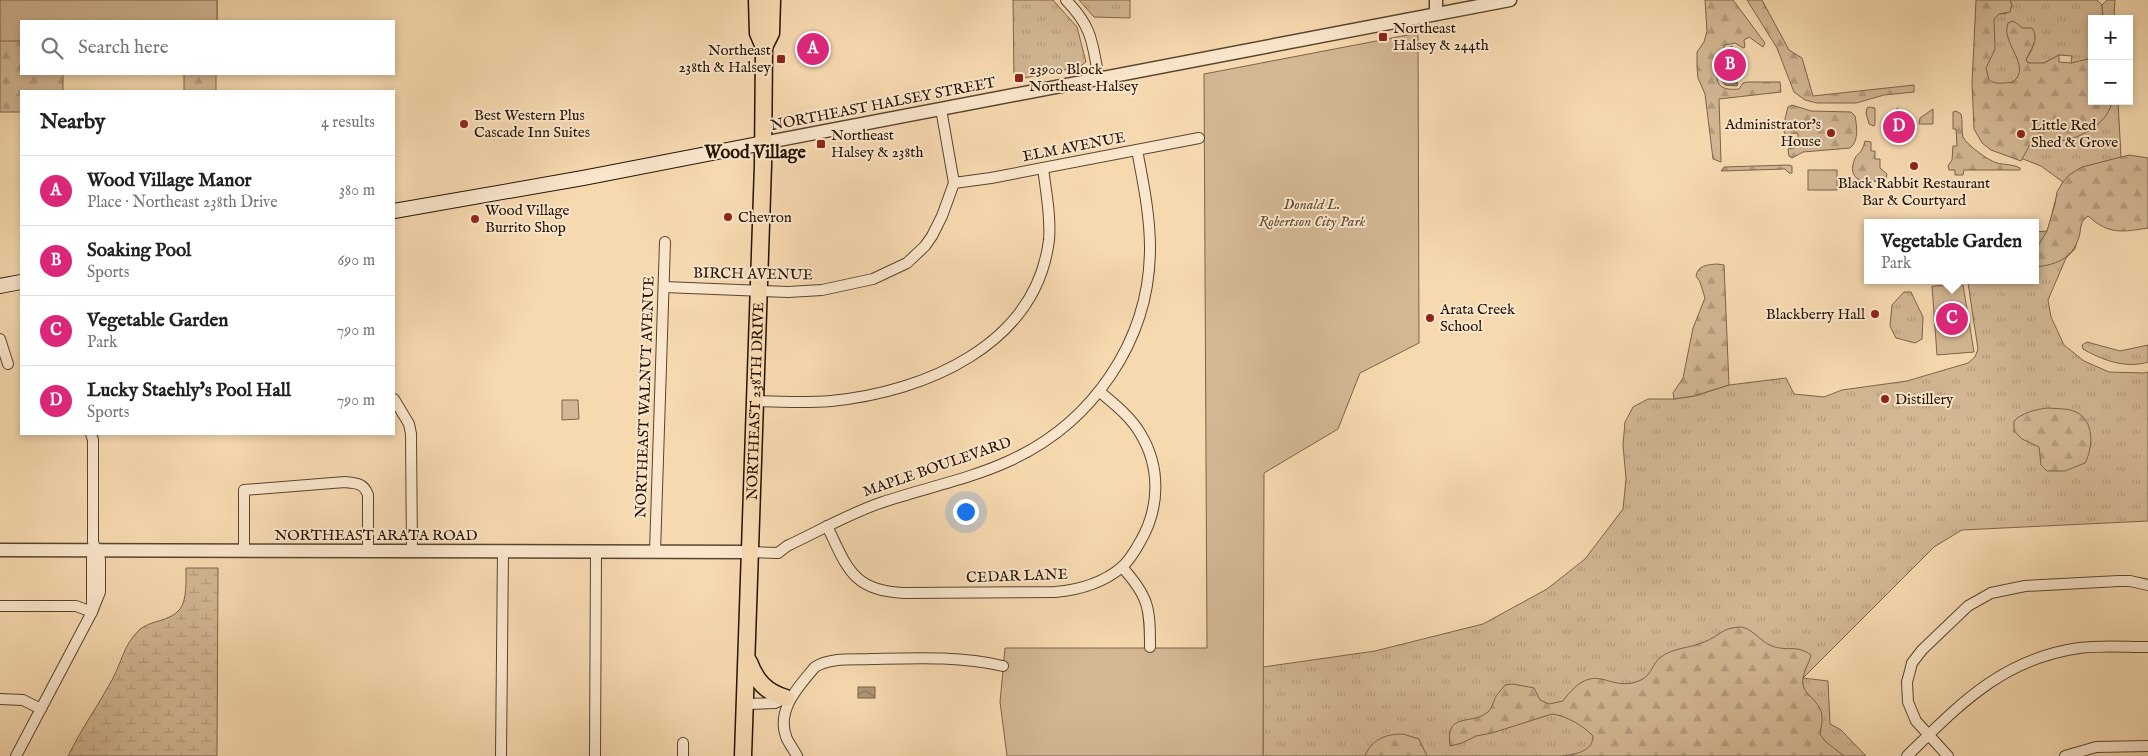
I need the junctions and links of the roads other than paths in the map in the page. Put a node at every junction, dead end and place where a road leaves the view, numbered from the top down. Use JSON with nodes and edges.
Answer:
{"nodes":[{"id":1,"x":756,"y":0,"type":"edge"},
{"id":2,"x":772,"y":0,"type":"edge"},
{"id":3,"x":1066,"y":0,"type":"edge"},
{"id":4,"x":1436,"y":0,"type":"edge"},
{"id":5,"x":1510,"y":0,"type":"edge"},
{"id":6,"x":1436,"y":14,"type":"junction"},
{"id":7,"x":764,"y":47,"type":"junction"},
{"id":8,"x":1099,"y":79,"type":"junction"},
{"id":9,"x":941,"y":109,"type":"junction"},
{"id":10,"x":1199,"y":138,"type":"dead end"},
{"id":11,"x":763,"y":143,"type":"junction"},
{"id":12,"x":1137,"y":150,"type":"junction"},
{"id":13,"x":1042,"y":168,"type":"junction"},
{"id":14,"x":954,"y":183,"type":"junction"},
{"id":15,"x":395,"y":211,"type":"edge"},
{"id":16,"x":665,"y":242,"type":"dead end"},
{"id":17,"x":20,"y":282,"type":"edge"},
{"id":18,"x":0,"y":286,"type":"edge"},
{"id":19,"x":664,"y":287,"type":"junction"},
{"id":20,"x":759,"y":290,"type":"junction"},
{"id":21,"x":0,"y":339,"type":"edge"},
{"id":22,"x":8,"y":364,"type":"dead end"},
{"id":23,"x":1100,"y":392,"type":"junction"},
{"id":24,"x":395,"y":401,"type":"edge"},
{"id":25,"x":755,"y":401,"type":"junction"},
{"id":26,"x":90,"y":435,"type":"edge"},
{"id":27,"x":827,"y":526,"type":"junction"},
{"id":28,"x":0,"y":550,"type":"edge"},
{"id":29,"x":95,"y":550,"type":"junction"},
{"id":30,"x":244,"y":551,"type":"junction"},
{"id":31,"x":368,"y":551,"type":"junction"},
{"id":32,"x":412,"y":551,"type":"junction"},
{"id":33,"x":503,"y":551,"type":"junction"},
{"id":34,"x":596,"y":552,"type":"junction"},
{"id":35,"x":654,"y":552,"type":"junction"},
{"id":36,"x":759,"y":552,"type":"junction"},
{"id":37,"x":1122,"y":568,"type":"junction"},
{"id":38,"x":2148,"y":585,"type":"edge"},
{"id":39,"x":0,"y":606,"type":"edge"},
{"id":40,"x":92,"y":612,"type":"junction"},
{"id":41,"x":1150,"y":647,"type":"dead end"},
{"id":42,"x":2148,"y":647,"type":"edge"},
{"id":43,"x":748,"y":655,"type":"junction"},
{"id":44,"x":1003,"y":666,"type":"dead end"},
{"id":45,"x":788,"y":698,"type":"junction"},
{"id":46,"x":0,"y":699,"type":"edge"},
{"id":47,"x":746,"y":704,"type":"junction"},
{"id":48,"x":41,"y":709,"type":"junction"},
{"id":49,"x":1928,"y":736,"type":"junction"},
{"id":50,"x":683,"y":742,"type":"dead end"},
{"id":51,"x":2148,"y":746,"type":"edge"},
{"id":52,"x":16,"y":756,"type":"edge"},
{"id":53,"x":501,"y":756,"type":"edge"},
{"id":54,"x":595,"y":756,"type":"edge"},
{"id":55,"x":683,"y":756,"type":"edge"},
{"id":56,"x":743,"y":756,"type":"edge"},
{"id":57,"x":797,"y":756,"type":"edge"},
{"id":58,"x":1907,"y":756,"type":"edge"},
{"id":59,"x":1948,"y":756,"type":"edge"},
{"id":60,"x":2065,"y":756,"type":"edge"}],
"edges":[{"from":1,"to":7,"type":"highway","name":"NORTHEAST 238TH DRIVE"},
{"from":2,"to":7,"type":"highway","name":"NORTHEAST 238TH DRIVE"},
{"from":3,"to":8,"type":"street"},
{"from":4,"to":6,"type":"street"},
{"from":5,"to":6,"type":"street","name":"NORTHEAST HALSEY STREET"},
{"from":6,"to":8,"type":"street","name":"NORTHEAST HALSEY STREET"},
{"from":7,"to":11,"type":"highway","name":"NORTHEAST 238TH DRIVE"},
{"from":8,"to":9,"type":"street","name":"NORTHEAST HALSEY STREET"},
{"from":9,"to":11,"type":"street","name":"NORTHEAST HALSEY STREET"},
{"from":9,"to":14,"type":"street","name":"BIRCH AVENUE"},
{"from":10,"to":12,"type":"street","name":"ELM AVENUE"},
{"from":11,"to":15,"type":"main road","name":"NORTHEAST HALSEY STREET"},
{"from":11,"to":20,"type":"highway","name":"NORTHEAST 238TH DRIVE"},
{"from":12,"to":13,"type":"street","name":"ELM AVENUE"},
{"from":12,"to":23,"type":"street","name":"MAPLE BOULEVARD"},
{"from":13,"to":14,"type":"street","name":"ELM AVENUE"},
{"from":13,"to":25,"type":"street"},
{"from":14,"to":20,"type":"street","name":"BIRCH AVENUE"},
{"from":16,"to":19,"type":"street","name":"NORTHEAST WALNUT AVENUE"},
{"from":17,"to":18,"type":"main road"},
{"from":19,"to":20,"type":"street","name":"BIRCH AVENUE"},
{"from":19,"to":35,"type":"street","name":"NORTHEAST WALNUT AVENUE"},
{"from":20,"to":25,"type":"highway","name":"NORTHEAST 238TH DRIVE"},
{"from":21,"to":22,"type":"street"},
{"from":23,"to":27,"type":"street","name":"MAPLE BOULEVARD"},
{"from":23,"to":37,"type":"street","name":"CEDAR LANE"},
{"from":24,"to":32,"type":"street"},
{"from":25,"to":36,"type":"highway","name":"NORTHEAST 238TH DRIVE"},
{"from":26,"to":29,"type":"street"},
{"from":27,"to":36,"type":"street","name":"MAPLE BOULEVARD"},
{"from":27,"to":37,"type":"street","name":"CEDAR LANE"},
{"from":28,"to":29,"type":"street","name":"NORTHEAST ARATA ROAD"},
{"from":29,"to":30,"type":"street","name":"NORTHEAST ARATA ROAD"},
{"from":29,"to":40,"type":"street"},
{"from":30,"to":31,"type":"street","name":"NORTHEAST ARATA ROAD"},
{"from":30,"to":31,"type":"street"},
{"from":31,"to":32,"type":"street","name":"NORTHEAST ARATA ROAD"},
{"from":32,"to":33,"type":"street","name":"NORTHEAST ARATA ROAD"},
{"from":33,"to":34,"type":"street","name":"NORTHEAST ARATA ROAD"},
{"from":33,"to":53,"type":"street"},
{"from":34,"to":35,"type":"street","name":"NORTHEAST ARATA ROAD"},
{"from":34,"to":54,"type":"street"},
{"from":35,"to":36,"type":"street","name":"NORTHEAST ARATA ROAD"},
{"from":36,"to":43,"type":"highway","name":"NORTHEAST 238TH DRIVE"},
{"from":37,"to":41,"type":"street"},
{"from":38,"to":49,"type":"street"},
{"from":39,"to":40,"type":"street"},
{"from":40,"to":48,"type":"street"},
{"from":42,"to":49,"type":"street"},
{"from":43,"to":45,"type":"highway"},
{"from":43,"to":47,"type":"highway","name":"NORTHEAST 238TH DRIVE"},
{"from":44,"to":45,"type":"street"},
{"from":45,"to":47,"type":"street"},
{"from":45,"to":57,"type":"street"},
{"from":46,"to":48,"type":"street"},
{"from":47,"to":56,"type":"highway","name":"NORTHEAST 238TH DRIVE"},
{"from":48,"to":52,"type":"street"},
{"from":49,"to":58,"type":"street"},
{"from":49,"to":59,"type":"street"},
{"from":50,"to":55,"type":"street"},
{"from":51,"to":60,"type":"street"}]}
